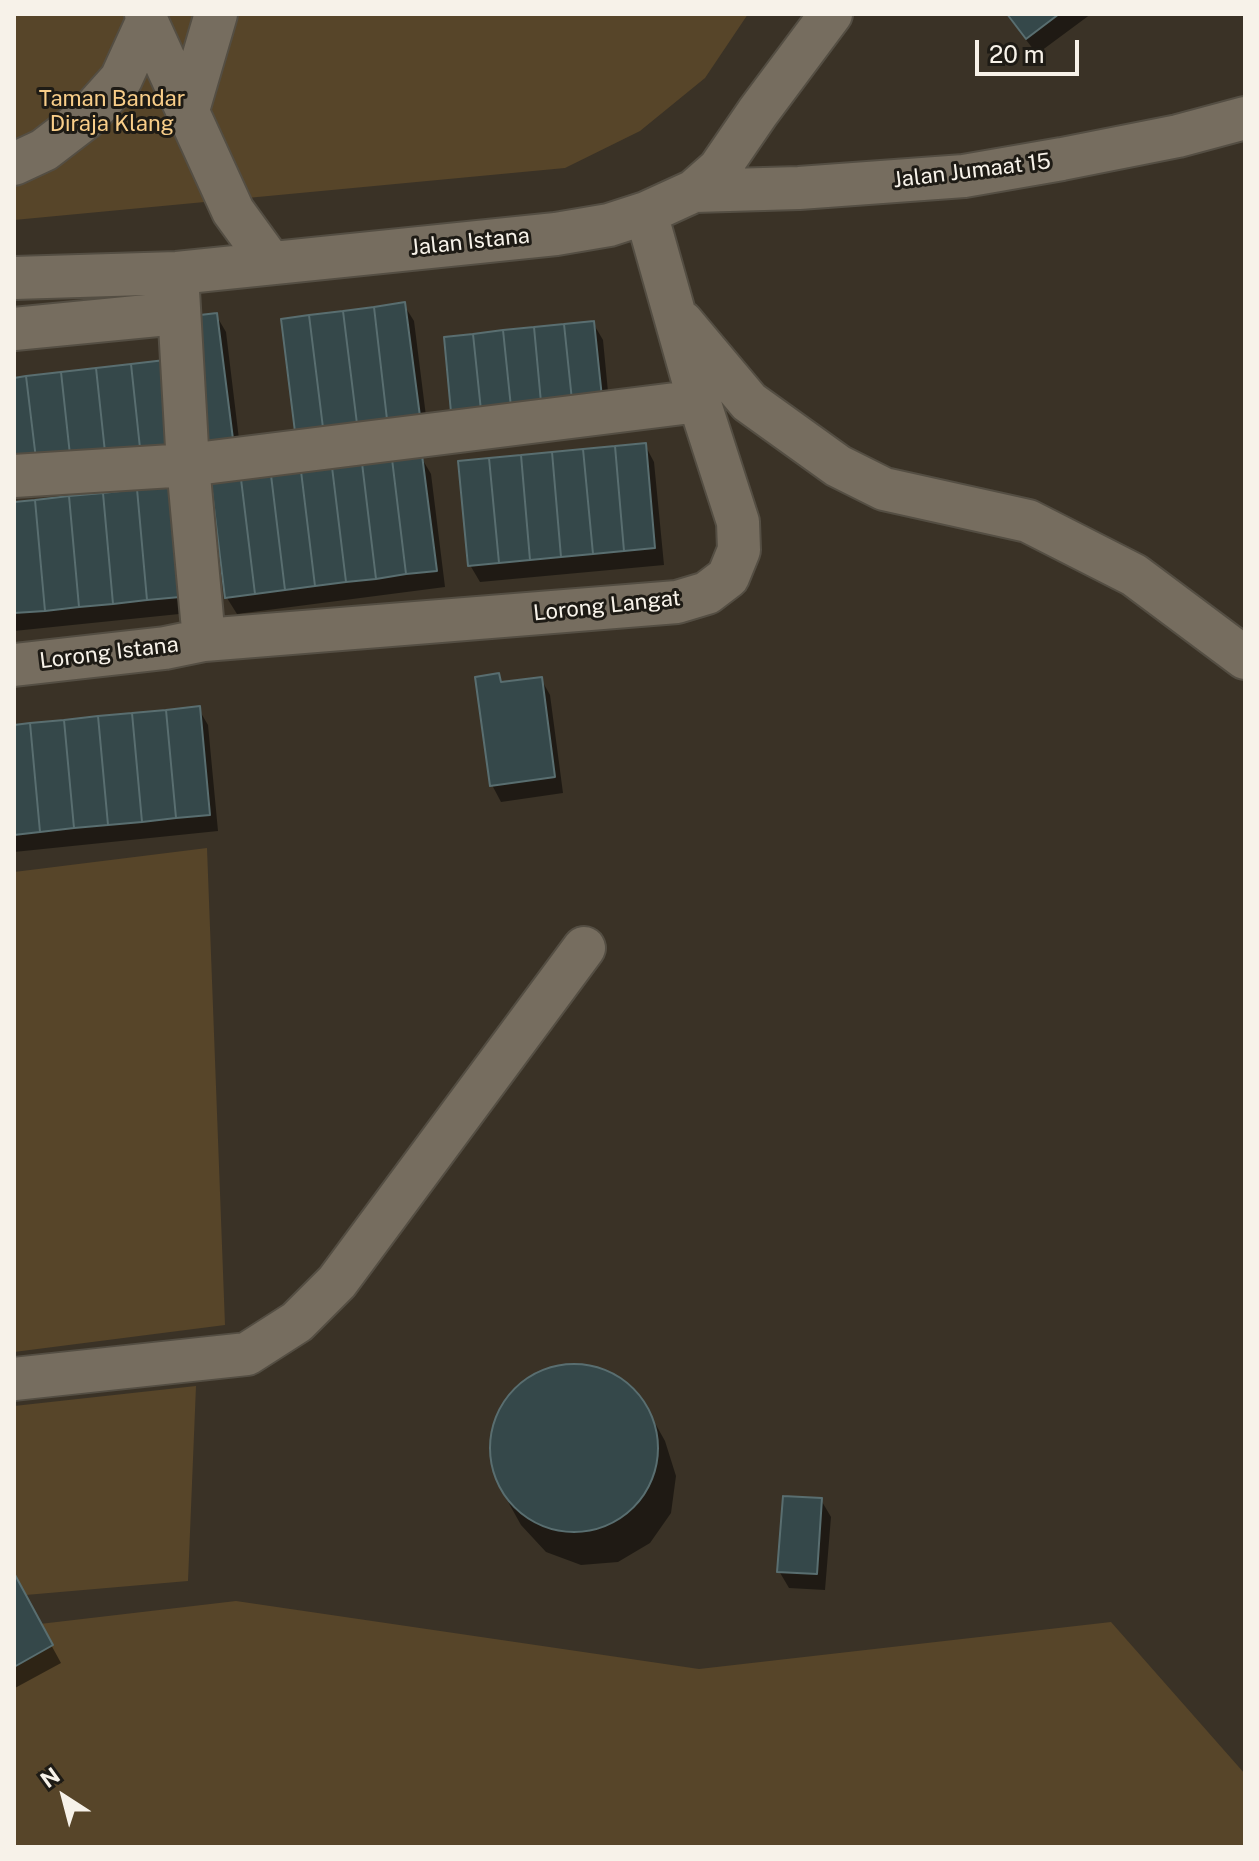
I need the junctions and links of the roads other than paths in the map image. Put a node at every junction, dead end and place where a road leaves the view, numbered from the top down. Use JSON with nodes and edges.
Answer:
{"nodes":[{"id":1,"x":216,"y":14,"type":"edge"},
{"id":2,"x":831,"y":14,"type":"edge"},
{"id":3,"x":147,"y":18,"type":"edge"},
{"id":4,"x":188,"y":110,"type":"junction"},
{"id":5,"x":1245,"y":118,"type":"edge"},
{"id":6,"x":14,"y":164,"type":"edge"},
{"id":7,"x":694,"y":191,"type":"junction"},
{"id":8,"x":646,"y":213,"type":"junction"},
{"id":9,"x":270,"y":262,"type":"junction"},
{"id":10,"x":14,"y":278,"type":"edge"},
{"id":11,"x":178,"y":293,"type":"junction"},
{"id":12,"x":674,"y":312,"type":"junction"},
{"id":13,"x":14,"y":329,"type":"edge"},
{"id":14,"x":699,"y":401,"type":"junction"},
{"id":15,"x":188,"y":465,"type":"junction"},
{"id":16,"x":14,"y":476,"type":"edge"},
{"id":17,"x":204,"y":640,"type":"junction"},
{"id":18,"x":1245,"y":658,"type":"edge"},
{"id":19,"x":14,"y":665,"type":"edge"},
{"id":20,"x":584,"y":948,"type":"dead end"},
{"id":21,"x":14,"y":1379,"type":"edge"}],
"edges":[{"from":1,"to":4,"type":"street"},
{"from":2,"to":7,"type":"street","name":"Jalan Istana"},
{"from":3,"to":4,"type":"street"},
{"from":3,"to":6,"type":"street"},
{"from":4,"to":9,"type":"street"},
{"from":5,"to":7,"type":"street","name":"Jalan Jumaat 15"},
{"from":7,"to":8,"type":"street","name":"Jalan Istana"},
{"from":8,"to":9,"type":"street","name":"Jalan Istana"},
{"from":8,"to":12,"type":"street","name":"Lorong Langat"},
{"from":9,"to":11,"type":"street","name":"Jalan Istana"},
{"from":10,"to":11,"type":"street","name":"Jalan Istana"},
{"from":11,"to":13,"type":"street"},
{"from":11,"to":15,"type":"street"},
{"from":12,"to":14,"type":"street","name":"Lorong Langat"},
{"from":12,"to":18,"type":"street","name":"Lorong Langat"},
{"from":14,"to":15,"type":"street"},
{"from":14,"to":17,"type":"street","name":"Lorong Langat"},
{"from":15,"to":16,"type":"street"},
{"from":15,"to":17,"type":"street"},
{"from":17,"to":19,"type":"street","name":"Lorong Istana"},
{"from":20,"to":21,"type":"street"}]}
